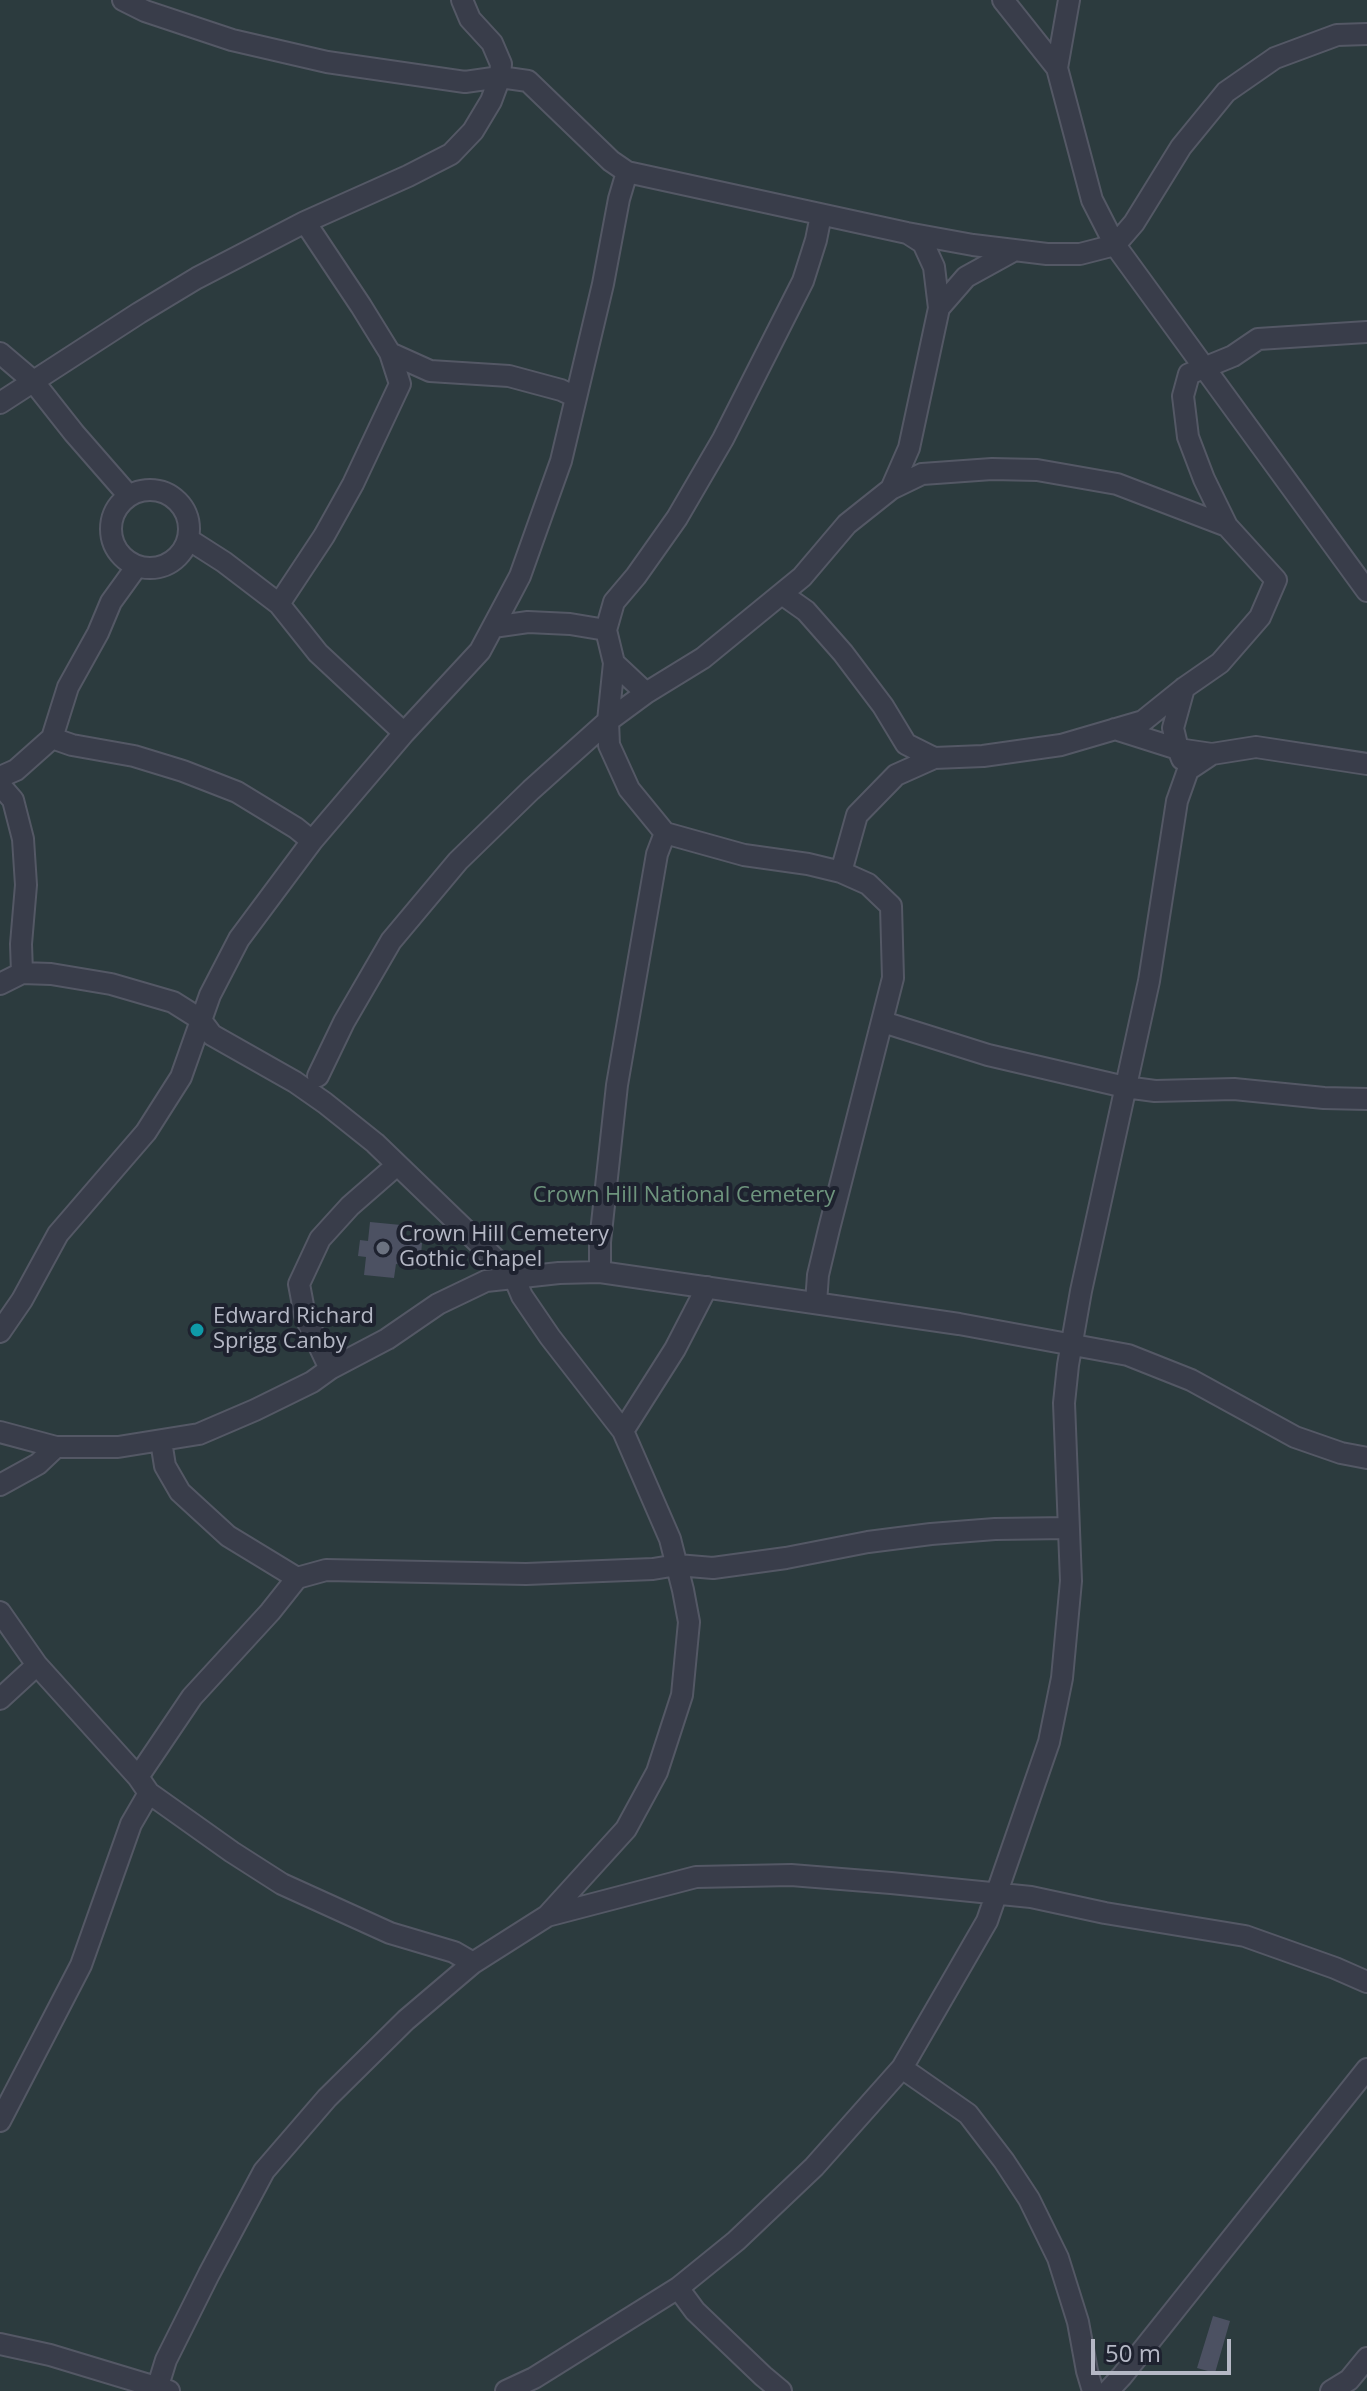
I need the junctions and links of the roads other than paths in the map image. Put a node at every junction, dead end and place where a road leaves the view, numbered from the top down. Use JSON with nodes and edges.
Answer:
{"nodes":[{"id":1,"x":123,"y":0,"type":"edge"},
{"id":2,"x":462,"y":0,"type":"edge"},
{"id":3,"x":1003,"y":0,"type":"edge"},
{"id":4,"x":1069,"y":0,"type":"edge"},
{"id":5,"x":1367,"y":34,"type":"edge"},
{"id":6,"x":1057,"y":68,"type":"junction"},
{"id":7,"x":500,"y":77,"type":"junction"},
{"id":8,"x":627,"y":172,"type":"junction"},
{"id":9,"x":821,"y":215,"type":"junction"},
{"id":10,"x":305,"y":222,"type":"junction"},
{"id":11,"x":907,"y":233,"type":"junction"},
{"id":12,"x":1115,"y":245,"type":"junction"},
{"id":13,"x":1015,"y":250,"type":"junction"},
{"id":14,"x":939,"y":308,"type":"junction"},
{"id":15,"x":1367,"y":332,"type":"edge"},
{"id":16,"x":0,"y":353,"type":"edge"},
{"id":17,"x":390,"y":353,"type":"junction"},
{"id":18,"x":1206,"y":368,"type":"junction"},
{"id":19,"x":430,"y":371,"type":"junction"},
{"id":20,"x":33,"y":381,"type":"junction"},
{"id":21,"x":400,"y":384,"type":"junction"},
{"id":22,"x":576,"y":397,"type":"junction"},
{"id":23,"x":0,"y":403,"type":"edge"},
{"id":24,"x":909,"y":448,"type":"junction"},
{"id":25,"x":922,"y":474,"type":"junction"},
{"id":26,"x":1204,"y":479,"type":"junction"},
{"id":27,"x":891,"y":489,"type":"junction"},
{"id":28,"x":129,"y":496,"type":"junction"},
{"id":29,"x":1171,"y":503,"type":"junction"},
{"id":30,"x":1227,"y":526,"type":"junction"},
{"id":31,"x":188,"y":539,"type":"junction"},
{"id":32,"x":137,"y":566,"type":"junction"},
{"id":33,"x":1367,"y":591,"type":"edge"},
{"id":34,"x":511,"y":593,"type":"junction"},
{"id":35,"x":782,"y":594,"type":"junction"},
{"id":36,"x":279,"y":604,"type":"junction"},
{"id":37,"x":528,"y":622,"type":"junction"},
{"id":38,"x":493,"y":627,"type":"junction"},
{"id":39,"x":606,"y":630,"type":"junction"},
{"id":40,"x":614,"y":663,"type":"junction"},
{"id":41,"x":1184,"y":688,"type":"junction"},
{"id":42,"x":646,"y":693,"type":"junction"},
{"id":43,"x":608,"y":721,"type":"junction"},
{"id":44,"x":1111,"y":728,"type":"junction"},
{"id":45,"x":404,"y":733,"type":"junction"},
{"id":46,"x":52,"y":738,"type":"junction"},
{"id":47,"x":587,"y":740,"type":"junction"},
{"id":48,"x":906,"y":744,"type":"junction"},
{"id":49,"x":609,"y":745,"type":"junction"},
{"id":50,"x":1178,"y":749,"type":"junction"},
{"id":51,"x":1212,"y":754,"type":"junction"},
{"id":52,"x":934,"y":758,"type":"junction"},
{"id":53,"x":1367,"y":764,"type":"edge"},
{"id":54,"x":1188,"y":770,"type":"junction"},
{"id":55,"x":8,"y":774,"type":"edge"},
{"id":56,"x":896,"y":775,"type":"junction"},
{"id":57,"x":6,"y":792,"type":"edge"},
{"id":58,"x":665,"y":833,"type":"junction"},
{"id":59,"x":312,"y":841,"type":"junction"},
{"id":60,"x":841,"y":872,"type":"junction"},
{"id":61,"x":22,"y":973,"type":"junction"},
{"id":62,"x":0,"y":984,"type":"edge"},
{"id":63,"x":200,"y":1019,"type":"junction"},
{"id":64,"x":883,"y":1022,"type":"junction"},
{"id":65,"x":318,"y":1076,"type":"junction"},
{"id":66,"x":295,"y":1082,"type":"junction"},
{"id":67,"x":1125,"y":1087,"type":"junction"},
{"id":68,"x":1367,"y":1099,"type":"edge"},
{"id":69,"x":325,"y":1103,"type":"junction"},
{"id":70,"x":397,"y":1165,"type":"junction"},
{"id":71,"x":600,"y":1272,"type":"junction"},
{"id":72,"x":514,"y":1277,"type":"junction"},
{"id":73,"x":707,"y":1287,"type":"junction"},
{"id":74,"x":816,"y":1303,"type":"junction"},
{"id":75,"x":0,"y":1332,"type":"edge"},
{"id":76,"x":1071,"y":1344,"type":"junction"},
{"id":77,"x":330,"y":1369,"type":"junction"},
{"id":78,"x":623,"y":1431,"type":"junction"},
{"id":79,"x":0,"y":1432,"type":"edge"},
{"id":80,"x":161,"y":1441,"type":"junction"},
{"id":81,"x":56,"y":1447,"type":"junction"},
{"id":82,"x":1367,"y":1458,"type":"edge"},
{"id":83,"x":0,"y":1485,"type":"edge"},
{"id":84,"x":1068,"y":1528,"type":"junction"},
{"id":85,"x":677,"y":1565,"type":"junction"},
{"id":86,"x":297,"y":1578,"type":"junction"},
{"id":87,"x":0,"y":1612,"type":"edge"},
{"id":88,"x":37,"y":1665,"type":"junction"},
{"id":89,"x":0,"y":1699,"type":"edge"},
{"id":90,"x":144,"y":1785,"type":"junction"},
{"id":91,"x":997,"y":1893,"type":"junction"},
{"id":92,"x":547,"y":1916,"type":"junction"},
{"id":93,"x":473,"y":1963,"type":"junction"},
{"id":94,"x":1367,"y":1982,"type":"edge"},
{"id":95,"x":902,"y":2068,"type":"junction"},
{"id":96,"x":1367,"y":2069,"type":"edge"},
{"id":97,"x":0,"y":2121,"type":"edge"},
{"id":98,"x":678,"y":2288,"type":"junction"},
{"id":99,"x":0,"y":2344,"type":"edge"},
{"id":100,"x":1367,"y":2358,"type":"edge"},
{"id":101,"x":163,"y":2390,"type":"edge"},
{"id":102,"x":506,"y":2391,"type":"edge"},
{"id":103,"x":781,"y":2391,"type":"edge"},
{"id":104,"x":1093,"y":2391,"type":"edge"},
{"id":105,"x":1108,"y":2391,"type":"edge"},
{"id":106,"x":1331,"y":2391,"type":"edge"}],
"edges":[{"from":1,"to":7,"type":"lane"},
{"from":2,"to":7,"type":"lane"},
{"from":3,"to":6,"type":"lane"},
{"from":4,"to":6,"type":"lane"},
{"from":5,"to":12,"type":"lane"},
{"from":6,"to":12,"type":"lane"},
{"from":7,"to":8,"type":"lane"},
{"from":7,"to":10,"type":"lane"},
{"from":8,"to":9,"type":"lane"},
{"from":8,"to":22,"type":"lane"},
{"from":9,"to":11,"type":"lane"},
{"from":9,"to":39,"type":"lane"},
{"from":10,"to":17,"type":"lane"},
{"from":10,"to":20,"type":"lane"},
{"from":11,"to":13,"type":"lane"},
{"from":11,"to":14,"type":"lane"},
{"from":12,"to":13,"type":"lane"},
{"from":12,"to":18,"type":"lane"},
{"from":13,"to":14,"type":"lane"},
{"from":14,"to":24,"type":"lane"},
{"from":15,"to":18,"type":"lane"},
{"from":16,"to":20,"type":"lane"},
{"from":17,"to":19,"type":"lane"},
{"from":17,"to":21,"type":"lane"},
{"from":18,"to":26,"type":"lane"},
{"from":18,"to":33,"type":"lane"},
{"from":19,"to":21,"type":"lane"},
{"from":19,"to":22,"type":"lane"},
{"from":20,"to":23,"type":"lane"},
{"from":20,"to":28,"type":"lane"},
{"from":21,"to":36,"type":"lane"},
{"from":22,"to":34,"type":"lane"},
{"from":24,"to":25,"type":"lane"},
{"from":24,"to":27,"type":"lane"},
{"from":25,"to":27,"type":"lane"},
{"from":25,"to":29,"type":"lane"},
{"from":26,"to":29,"type":"lane"},
{"from":26,"to":30,"type":"lane"},
{"from":27,"to":35,"type":"lane"},
{"from":28,"to":31,"type":"lane"},
{"from":28,"to":32,"type":"lane"},
{"from":29,"to":30,"type":"lane"},
{"from":30,"to":41,"type":"lane"},
{"from":31,"to":32,"type":"lane"},
{"from":31,"to":36,"type":"lane"},
{"from":32,"to":46,"type":"lane"},
{"from":34,"to":37,"type":"lane"},
{"from":34,"to":38,"type":"lane"},
{"from":35,"to":42,"type":"lane"},
{"from":35,"to":48,"type":"lane"},
{"from":36,"to":45,"type":"lane"},
{"from":37,"to":38,"type":"lane"},
{"from":37,"to":39,"type":"lane"},
{"from":38,"to":45,"type":"lane"},
{"from":39,"to":40,"type":"lane"},
{"from":40,"to":42,"type":"lane"},
{"from":40,"to":43,"type":"lane"},
{"from":41,"to":44,"type":"lane"},
{"from":41,"to":50,"type":"lane"},
{"from":42,"to":43,"type":"lane"},
{"from":43,"to":47,"type":"lane"},
{"from":43,"to":49,"type":"lane"},
{"from":44,"to":50,"type":"lane"},
{"from":44,"to":52,"type":"lane"},
{"from":45,"to":59,"type":"lane"},
{"from":46,"to":55,"type":"lane"},
{"from":46,"to":59,"type":"lane"},
{"from":47,"to":49,"type":"lane"},
{"from":47,"to":65,"type":"lane"},
{"from":48,"to":52,"type":"lane"},
{"from":48,"to":56,"type":"lane"},
{"from":49,"to":58,"type":"lane"},
{"from":50,"to":51,"type":"lane"},
{"from":50,"to":54,"type":"lane"},
{"from":51,"to":53,"type":"lane"},
{"from":51,"to":54,"type":"lane"},
{"from":52,"to":56,"type":"lane"},
{"from":54,"to":67,"type":"lane"},
{"from":55,"to":57,"type":"lane"},
{"from":56,"to":60,"type":"lane"},
{"from":57,"to":61,"type":"lane"},
{"from":58,"to":60,"type":"lane"},
{"from":58,"to":71,"type":"lane"},
{"from":59,"to":63,"type":"lane"},
{"from":60,"to":64,"type":"lane"},
{"from":61,"to":62,"type":"lane"},
{"from":61,"to":63,"type":"lane"},
{"from":63,"to":66,"type":"lane"},
{"from":63,"to":75,"type":"lane"},
{"from":64,"to":67,"type":"lane"},
{"from":64,"to":74,"type":"lane"},
{"from":65,"to":66,"type":"lane"},
{"from":65,"to":69,"type":"lane"},
{"from":66,"to":69,"type":"lane"},
{"from":67,"to":68,"type":"lane"},
{"from":67,"to":76,"type":"lane"},
{"from":69,"to":70,"type":"lane"},
{"from":70,"to":72,"type":"lane"},
{"from":70,"to":77,"type":"lane"},
{"from":71,"to":72,"type":"lane"},
{"from":71,"to":73,"type":"lane"},
{"from":72,"to":77,"type":"lane"},
{"from":72,"to":78,"type":"lane"},
{"from":73,"to":74,"type":"lane"},
{"from":73,"to":78,"type":"lane"},
{"from":74,"to":76,"type":"lane"},
{"from":76,"to":82,"type":"lane"},
{"from":76,"to":84,"type":"lane"},
{"from":77,"to":80,"type":"lane"},
{"from":78,"to":85,"type":"lane"},
{"from":79,"to":81,"type":"lane"},
{"from":80,"to":81,"type":"lane"},
{"from":80,"to":86,"type":"lane"},
{"from":81,"to":83,"type":"lane"},
{"from":84,"to":85,"type":"lane"},
{"from":84,"to":91,"type":"lane"},
{"from":85,"to":86,"type":"lane"},
{"from":85,"to":92,"type":"lane"},
{"from":86,"to":90,"type":"lane"},
{"from":87,"to":88,"type":"lane"},
{"from":88,"to":89,"type":"lane"},
{"from":88,"to":90,"type":"lane"},
{"from":90,"to":93,"type":"lane"},
{"from":90,"to":97,"type":"lane"},
{"from":91,"to":92,"type":"lane"},
{"from":91,"to":94,"type":"lane"},
{"from":91,"to":95,"type":"lane"},
{"from":92,"to":93,"type":"lane"},
{"from":93,"to":101,"type":"lane"},
{"from":95,"to":98,"type":"lane"},
{"from":95,"to":104,"type":"lane"},
{"from":96,"to":105,"type":"lane"},
{"from":98,"to":102,"type":"lane"},
{"from":98,"to":103,"type":"lane"},
{"from":99,"to":101,"type":"lane"},
{"from":100,"to":106,"type":"lane"}]}
